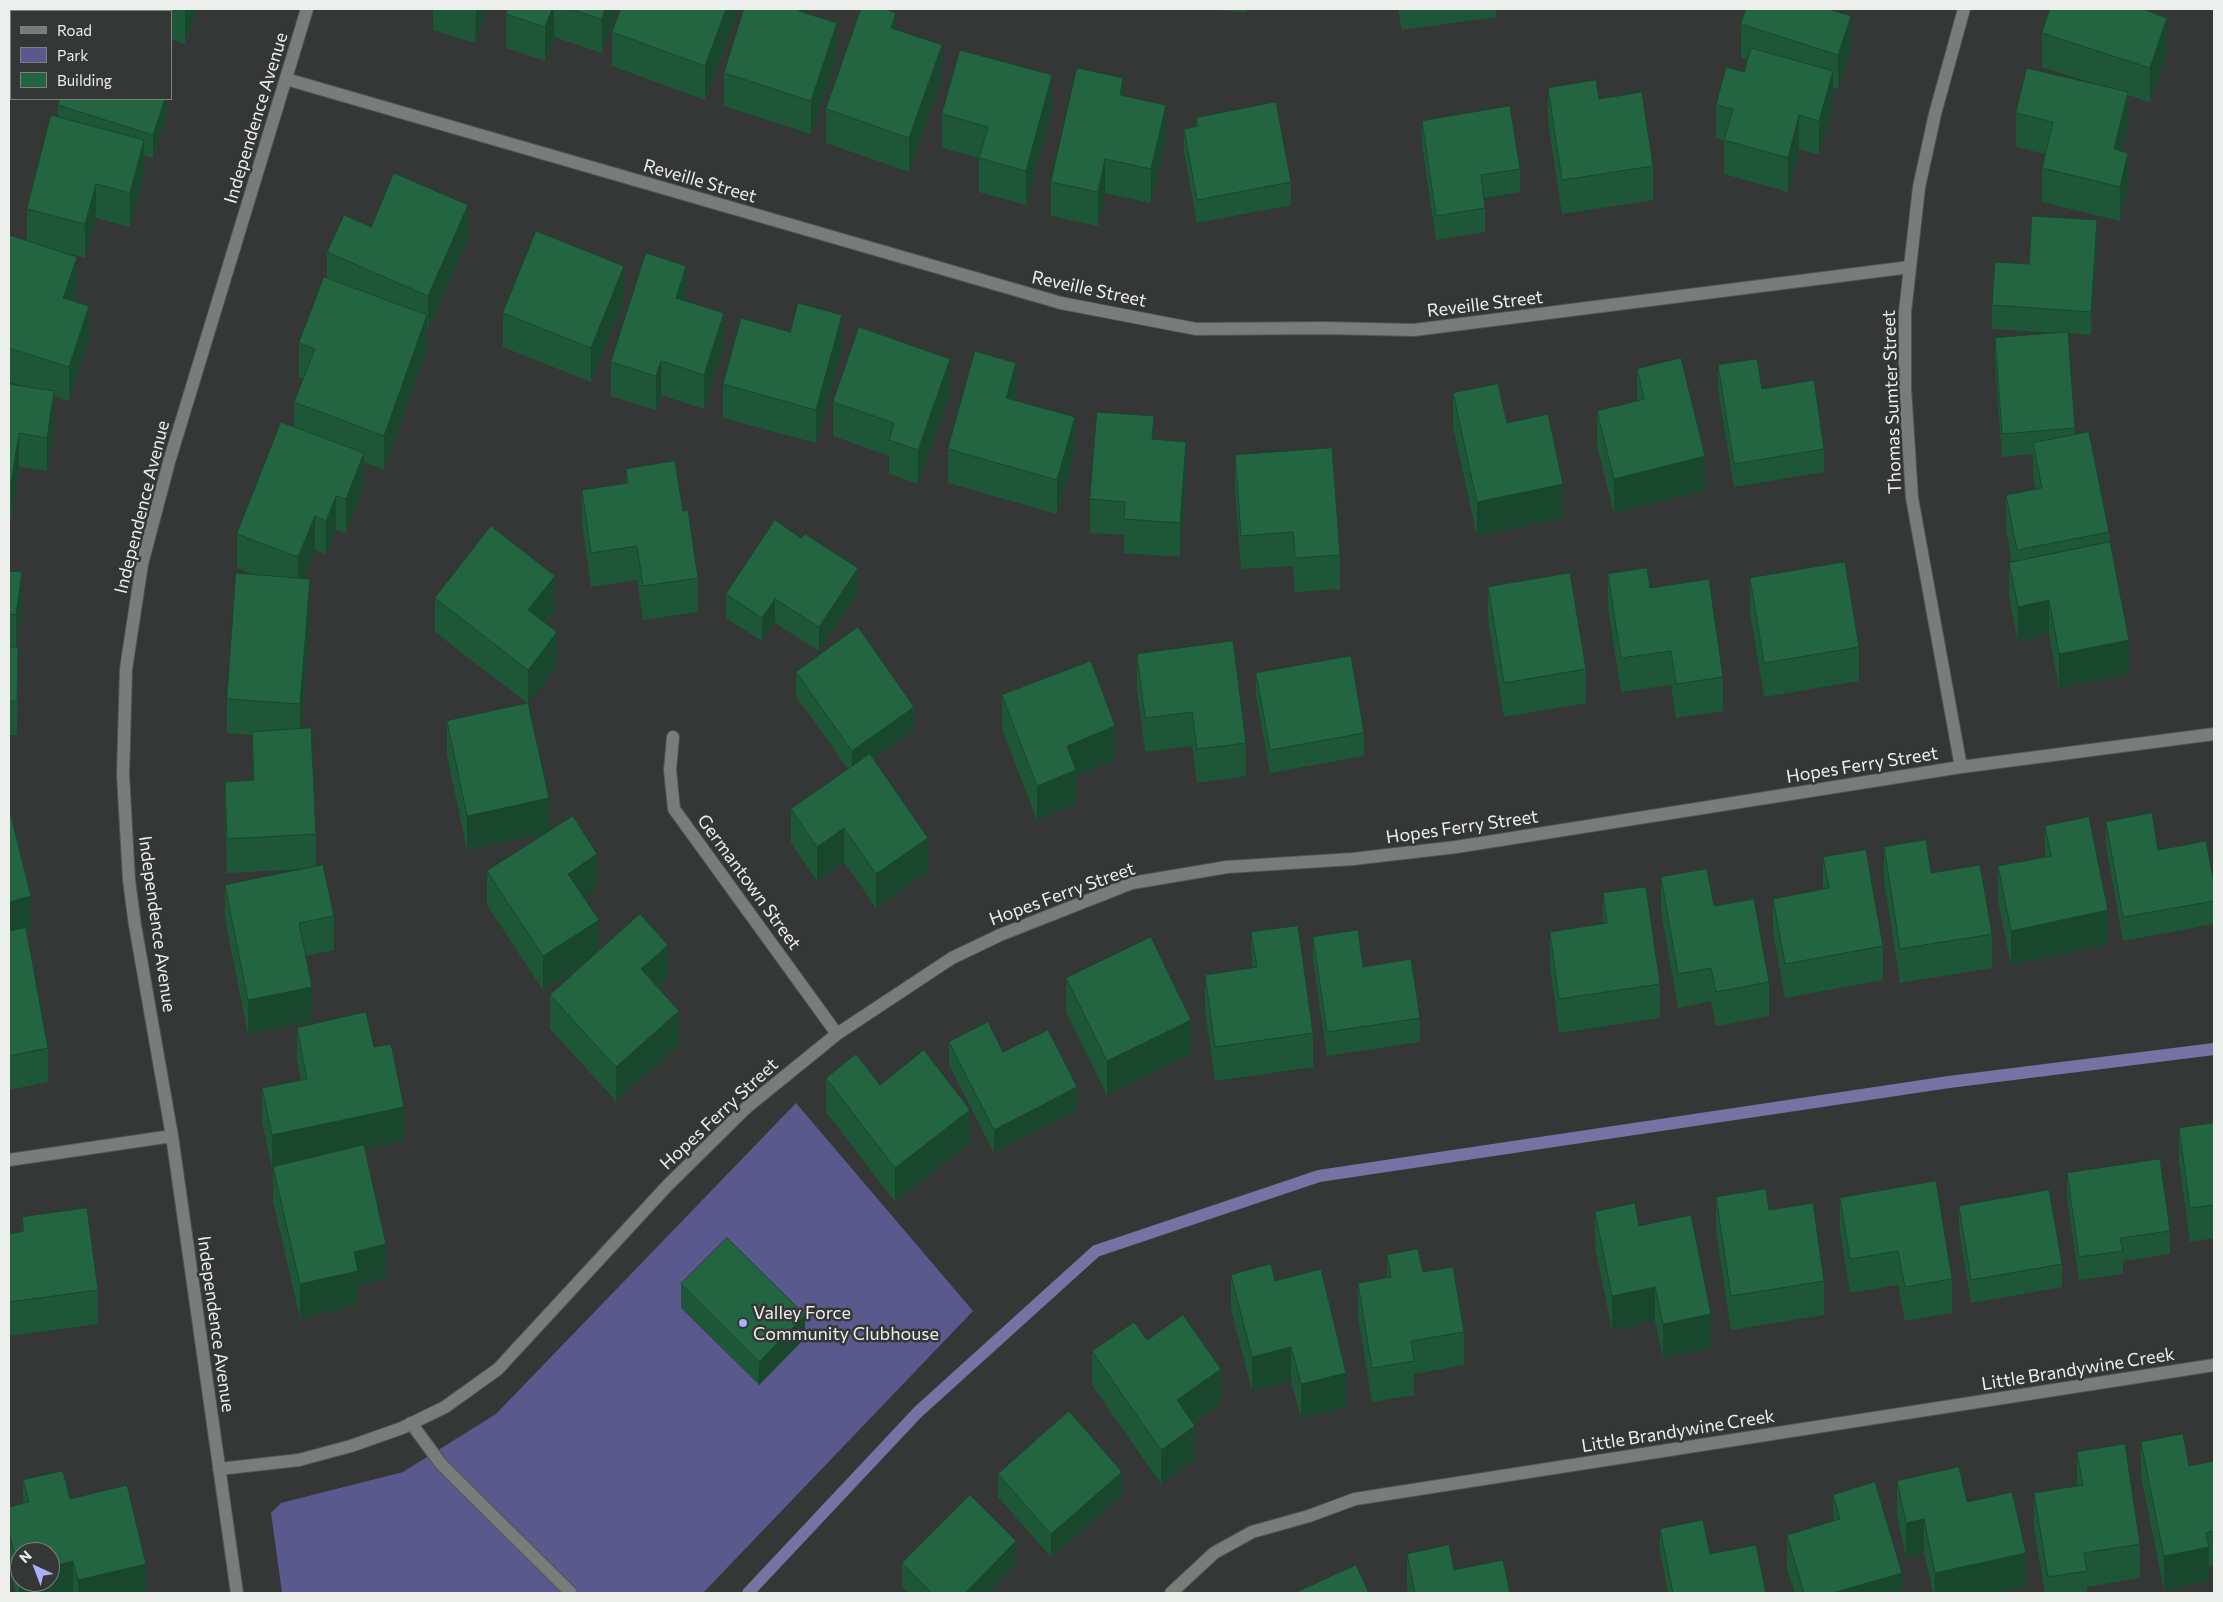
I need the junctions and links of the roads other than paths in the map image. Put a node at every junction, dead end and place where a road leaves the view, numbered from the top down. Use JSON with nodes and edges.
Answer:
{"nodes":[{"id":1,"x":307,"y":9,"type":"edge"},
{"id":2,"x":1964,"y":9,"type":"edge"},
{"id":3,"x":286,"y":80,"type":"junction"},
{"id":4,"x":1910,"y":267,"type":"junction"},
{"id":5,"x":2214,"y":734,"type":"edge"},
{"id":6,"x":673,"y":738,"type":"dead end"},
{"id":7,"x":1961,"y":767,"type":"junction"},
{"id":8,"x":837,"y":1034,"type":"junction"},
{"id":9,"x":172,"y":1136,"type":"junction"},
{"id":10,"x":9,"y":1160,"type":"edge"},
{"id":11,"x":2214,"y":1366,"type":"edge"},
{"id":12,"x":411,"y":1424,"type":"junction"},
{"id":13,"x":218,"y":1469,"type":"junction"},
{"id":14,"x":237,"y":1593,"type":"edge"},
{"id":15,"x":571,"y":1593,"type":"edge"},
{"id":16,"x":1171,"y":1593,"type":"edge"}],
"edges":[{"from":1,"to":3,"type":"street","name":"Independence Avenue"},
{"from":2,"to":4,"type":"street","name":"Thomas Sumter Street"},
{"from":3,"to":4,"type":"street","name":"Reveille Street"},
{"from":3,"to":9,"type":"street","name":"Independence Avenue"},
{"from":4,"to":7,"type":"street","name":"Thomas Sumter Street"},
{"from":5,"to":7,"type":"street","name":"Hopes Ferry Street"},
{"from":6,"to":8,"type":"street","name":"Germantown Street"},
{"from":7,"to":8,"type":"street","name":"Hopes Ferry Street"},
{"from":8,"to":12,"type":"street","name":"Hopes Ferry Street"},
{"from":9,"to":10,"type":"street"},
{"from":9,"to":13,"type":"street","name":"Independence Avenue"},
{"from":11,"to":16,"type":"street","name":"Little Brandywine Creek"},
{"from":12,"to":13,"type":"street","name":"Hopes Ferry Street"},
{"from":12,"to":15,"type":"street"},
{"from":13,"to":14,"type":"street","name":"Independence Avenue"}]}
